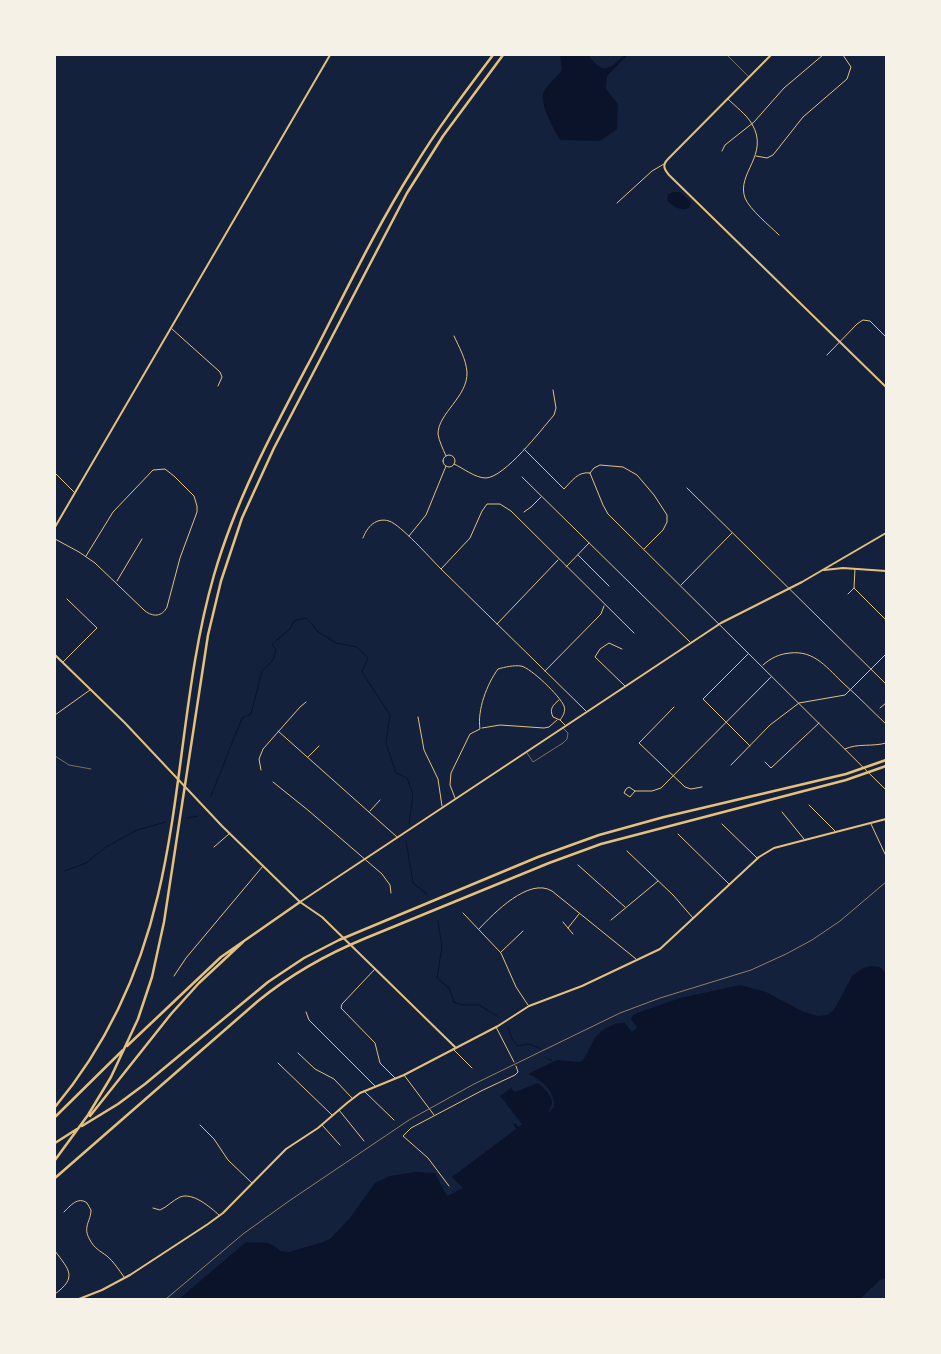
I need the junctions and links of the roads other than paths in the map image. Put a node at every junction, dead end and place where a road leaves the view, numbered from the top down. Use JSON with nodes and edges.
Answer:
{"nodes":[{"id":1,"x":330,"y":55,"type":"edge"},
{"id":2,"x":493,"y":55,"type":"edge"},
{"id":3,"x":503,"y":55,"type":"edge"},
{"id":4,"x":727,"y":55,"type":"edge"},
{"id":5,"x":772,"y":55,"type":"edge"},
{"id":6,"x":823,"y":55,"type":"edge"},
{"id":7,"x":843,"y":55,"type":"edge"},
{"id":8,"x":749,"y":77,"type":"junction"},
{"id":9,"x":728,"y":98,"type":"junction"},
{"id":10,"x":751,"y":123,"type":"junction"},
{"id":11,"x":722,"y":151,"type":"dead end"},
{"id":12,"x":755,"y":156,"type":"junction"},
{"id":13,"x":664,"y":164,"type":"junction"},
{"id":14,"x":617,"y":203,"type":"dead end"},
{"id":15,"x":779,"y":236,"type":"dead end"},
{"id":16,"x":171,"y":328,"type":"junction"},
{"id":17,"x":454,"y":336,"type":"dead end"},
{"id":18,"x":886,"y":336,"type":"edge"},
{"id":19,"x":840,"y":342,"type":"junction"},
{"id":20,"x":827,"y":355,"type":"dead end"},
{"id":21,"x":218,"y":386,"type":"dead end"},
{"id":22,"x":886,"y":388,"type":"edge"},
{"id":23,"x":553,"y":390,"type":"dead end"},
{"id":24,"x":524,"y":449,"type":"junction"},
{"id":25,"x":446,"y":456,"type":"junction"},
{"id":26,"x":454,"y":464,"type":"junction"},
{"id":27,"x":446,"y":466,"type":"junction"},
{"id":28,"x":55,"y":473,"type":"edge"},
{"id":29,"x":590,"y":473,"type":"junction"},
{"id":30,"x":522,"y":477,"type":"dead end"},
{"id":31,"x":687,"y":488,"type":"dead end"},
{"id":32,"x":74,"y":493,"type":"junction"},
{"id":33,"x":542,"y":496,"type":"junction"},
{"id":34,"x":524,"y":512,"type":"dead end"},
{"id":35,"x":55,"y":527,"type":"edge"},
{"id":36,"x":733,"y":532,"type":"junction"},
{"id":37,"x":886,"y":533,"type":"edge"},
{"id":38,"x":408,"y":537,"type":"junction"},
{"id":39,"x":363,"y":538,"type":"dead end"},
{"id":40,"x":55,"y":539,"type":"edge"},
{"id":41,"x":142,"y":539,"type":"dead end"},
{"id":42,"x":590,"y":542,"type":"junction"},
{"id":43,"x":644,"y":550,"type":"junction"},
{"id":44,"x":578,"y":555,"type":"junction"},
{"id":45,"x":86,"y":556,"type":"junction"},
{"id":46,"x":558,"y":559,"type":"junction"},
{"id":47,"x":566,"y":567,"type":"junction"},
{"id":48,"x":441,"y":569,"type":"junction"},
{"id":49,"x":855,"y":569,"type":"junction"},
{"id":50,"x":823,"y":570,"type":"junction"},
{"id":51,"x":886,"y":571,"type":"edge"},
{"id":52,"x":116,"y":582,"type":"junction"},
{"id":53,"x":681,"y":585,"type":"junction"},
{"id":54,"x":609,"y":586,"type":"dead end"},
{"id":55,"x":789,"y":588,"type":"junction"},
{"id":56,"x":854,"y":588,"type":"junction"},
{"id":57,"x":848,"y":594,"type":"dead end"},
{"id":58,"x":67,"y":599,"type":"dead end"},
{"id":59,"x":604,"y":605,"type":"junction"},
{"id":60,"x":886,"y":620,"type":"edge"},
{"id":61,"x":496,"y":624,"type":"junction"},
{"id":62,"x":720,"y":624,"type":"junction"},
{"id":63,"x":634,"y":633,"type":"dead end"},
{"id":64,"x":690,"y":643,"type":"junction"},
{"id":65,"x":622,"y":649,"type":"dead end"},
{"id":66,"x":749,"y":653,"type":"junction"},
{"id":67,"x":886,"y":654,"type":"edge"},
{"id":68,"x":55,"y":655,"type":"edge"},
{"id":69,"x":62,"y":662,"type":"junction"},
{"id":70,"x":762,"y":666,"type":"junction"},
{"id":71,"x":871,"y":669,"type":"junction"},
{"id":72,"x":545,"y":671,"type":"junction"},
{"id":73,"x":772,"y":676,"type":"junction"},
{"id":74,"x":886,"y":684,"type":"edge"},
{"id":75,"x":625,"y":686,"type":"junction"},
{"id":76,"x":851,"y":689,"type":"junction"},
{"id":77,"x":91,"y":690,"type":"junction"},
{"id":78,"x":559,"y":699,"type":"junction"},
{"id":79,"x":306,"y":702,"type":"dead end"},
{"id":80,"x":799,"y":703,"type":"junction"},
{"id":81,"x":886,"y":703,"type":"edge"},
{"id":82,"x":674,"y":708,"type":"dead end"},
{"id":83,"x":880,"y":708,"type":"dead end"},
{"id":84,"x":587,"y":712,"type":"junction"},
{"id":85,"x":55,"y":715,"type":"edge"},
{"id":86,"x":418,"y":717,"type":"dead end"},
{"id":87,"x":558,"y":720,"type":"junction"},
{"id":88,"x":726,"y":722,"type":"junction"},
{"id":89,"x":819,"y":723,"type":"junction"},
{"id":90,"x":886,"y":724,"type":"edge"},
{"id":91,"x":564,"y":726,"type":"junction"},
{"id":92,"x":480,"y":729,"type":"junction"},
{"id":93,"x":278,"y":731,"type":"junction"},
{"id":94,"x":886,"y":743,"type":"edge"},
{"id":95,"x":319,"y":746,"type":"dead end"},
{"id":96,"x":750,"y":746,"type":"junction"},
{"id":97,"x":845,"y":749,"type":"junction"},
{"id":98,"x":526,"y":752,"type":"junction"},
{"id":99,"x":55,"y":756,"type":"edge"},
{"id":100,"x":308,"y":758,"type":"junction"},
{"id":101,"x":886,"y":760,"type":"edge"},
{"id":102,"x":765,"y":762,"type":"dead end"},
{"id":103,"x":731,"y":765,"type":"dead end"},
{"id":104,"x":886,"y":766,"type":"edge"},
{"id":105,"x":91,"y":769,"type":"dead end"},
{"id":106,"x":261,"y":770,"type":"dead end"},
{"id":107,"x":673,"y":775,"type":"junction"},
{"id":108,"x":273,"y":782,"type":"dead end"},
{"id":109,"x":702,"y":787,"type":"dead end"},
{"id":110,"x":886,"y":790,"type":"edge"},
{"id":111,"x":635,"y":791,"type":"junction"},
{"id":112,"x":455,"y":799,"type":"junction"},
{"id":113,"x":380,"y":800,"type":"dead end"},
{"id":114,"x":809,"y":805,"type":"dead end"},
{"id":115,"x":443,"y":807,"type":"junction"},
{"id":116,"x":369,"y":812,"type":"junction"},
{"id":117,"x":782,"y":812,"type":"dead end"},
{"id":118,"x":886,"y":818,"type":"edge"},
{"id":119,"x":722,"y":824,"type":"dead end"},
{"id":120,"x":871,"y":824,"type":"junction"},
{"id":121,"x":836,"y":832,"type":"junction"},
{"id":122,"x":230,"y":833,"type":"junction"},
{"id":123,"x":678,"y":834,"type":"dead end"},
{"id":124,"x":397,"y":837,"type":"junction"},
{"id":125,"x":804,"y":839,"type":"junction"},
{"id":126,"x":214,"y":847,"type":"dead end"},
{"id":127,"x":627,"y":851,"type":"dead end"},
{"id":128,"x":886,"y":856,"type":"edge"},
{"id":129,"x":758,"y":858,"type":"junction"},
{"id":130,"x":364,"y":859,"type":"junction"},
{"id":131,"x":578,"y":865,"type":"dead end"},
{"id":132,"x":263,"y":866,"type":"junction"},
{"id":133,"x":659,"y":880,"type":"junction"},
{"id":134,"x":729,"y":885,"type":"junction"},
{"id":135,"x":391,"y":893,"type":"dead end"},
{"id":136,"x":300,"y":902,"type":"junction"},
{"id":137,"x":626,"y":908,"type":"junction"},
{"id":138,"x":463,"y":913,"type":"dead end"},
{"id":139,"x":580,"y":914,"type":"junction"},
{"id":140,"x":694,"y":918,"type":"junction"},
{"id":141,"x":611,"y":920,"type":"dead end"},
{"id":142,"x":564,"y":922,"type":"dead end"},
{"id":143,"x":568,"y":928,"type":"junction"},
{"id":144,"x":479,"y":929,"type":"junction"},
{"id":145,"x":523,"y":931,"type":"dead end"},
{"id":146,"x":573,"y":934,"type":"dead end"},
{"id":147,"x":247,"y":938,"type":"junction"},
{"id":148,"x":501,"y":953,"type":"junction"},
{"id":149,"x":636,"y":960,"type":"junction"},
{"id":150,"x":375,"y":969,"type":"junction"},
{"id":151,"x":174,"y":976,"type":"dead end"},
{"id":152,"x":529,"y":1006,"type":"junction"},
{"id":153,"x":306,"y":1012,"type":"dead end"},
{"id":154,"x":496,"y":1027,"type":"junction"},
{"id":155,"x":454,"y":1048,"type":"junction"},
{"id":156,"x":298,"y":1053,"type":"dead end"},
{"id":157,"x":514,"y":1062,"type":"dead end"},
{"id":158,"x":278,"y":1063,"type":"dead end"},
{"id":159,"x":516,"y":1066,"type":"dead end"},
{"id":160,"x":472,"y":1068,"type":"dead end"},
{"id":161,"x":404,"y":1075,"type":"junction"},
{"id":162,"x":396,"y":1079,"type":"junction"},
{"id":163,"x":376,"y":1086,"type":"junction"},
{"id":164,"x":364,"y":1091,"type":"junction"},
{"id":165,"x":353,"y":1098,"type":"junction"},
{"id":166,"x":55,"y":1107,"type":"edge"},
{"id":167,"x":339,"y":1110,"type":"junction"},
{"id":168,"x":332,"y":1116,"type":"junction"},
{"id":169,"x":435,"y":1116,"type":"junction"},
{"id":170,"x":55,"y":1117,"type":"edge"},
{"id":171,"x":394,"y":1120,"type":"dead end"},
{"id":172,"x":200,"y":1125,"type":"dead end"},
{"id":173,"x":322,"y":1125,"type":"junction"},
{"id":174,"x":74,"y":1133,"type":"junction"},
{"id":175,"x":364,"y":1141,"type":"dead end"},
{"id":176,"x":55,"y":1143,"type":"edge"},
{"id":177,"x":340,"y":1145,"type":"dead end"},
{"id":178,"x":55,"y":1160,"type":"edge"},
{"id":179,"x":55,"y":1178,"type":"edge"},
{"id":180,"x":252,"y":1184,"type":"junction"},
{"id":181,"x":449,"y":1186,"type":"dead end"},
{"id":182,"x":153,"y":1208,"type":"dead end"},
{"id":183,"x":64,"y":1212,"type":"dead end"},
{"id":184,"x":219,"y":1216,"type":"junction"},
{"id":185,"x":55,"y":1251,"type":"edge"},
{"id":186,"x":125,"y":1278,"type":"junction"},
{"id":187,"x":55,"y":1294,"type":"edge"},
{"id":188,"x":79,"y":1299,"type":"edge"}],
"edges":[{"from":1,"to":16,"type":"main road"},
{"from":2,"to":166,"type":"highway"},
{"from":3,"to":174,"type":"highway"},
{"from":4,"to":8,"type":"lane"},
{"from":5,"to":8,"type":"main road"},
{"from":6,"to":10,"type":"street"},
{"from":7,"to":12,"type":"street"},
{"from":8,"to":9,"type":"main road"},
{"from":9,"to":10,"type":"street"},
{"from":9,"to":13,"type":"main road"},
{"from":10,"to":11,"type":"street"},
{"from":10,"to":12,"type":"street"},
{"from":12,"to":15,"type":"street"},
{"from":13,"to":14,"type":"street"},
{"from":13,"to":19,"type":"main road"},
{"from":16,"to":21,"type":"street"},
{"from":16,"to":32,"type":"main road"},
{"from":17,"to":25,"type":"street"},
{"from":18,"to":19,"type":"street"},
{"from":19,"to":20,"type":"street"},
{"from":19,"to":22,"type":"main road"},
{"from":23,"to":24,"type":"street"},
{"from":24,"to":26,"type":"street"},
{"from":24,"to":29,"type":"street"},
{"from":25,"to":26,"type":"street"},
{"from":25,"to":27,"type":"street"},
{"from":26,"to":27,"type":"street"},
{"from":27,"to":38,"type":"street"},
{"from":28,"to":32,"type":"street"},
{"from":29,"to":43,"type":"street"},
{"from":29,"to":43,"type":"street"},
{"from":30,"to":33,"type":"street"},
{"from":31,"to":36,"type":"street"},
{"from":32,"to":35,"type":"main road"},
{"from":33,"to":34,"type":"street"},
{"from":33,"to":42,"type":"street"},
{"from":36,"to":53,"type":"street"},
{"from":36,"to":55,"type":"street"},
{"from":37,"to":50,"type":"main road"},
{"from":38,"to":39,"type":"street"},
{"from":38,"to":48,"type":"street"},
{"from":40,"to":45,"type":"street"},
{"from":41,"to":52,"type":"street"},
{"from":42,"to":44,"type":"street"},
{"from":42,"to":64,"type":"street"},
{"from":43,"to":53,"type":"street"},
{"from":44,"to":47,"type":"street"},
{"from":44,"to":54,"type":"street"},
{"from":45,"to":52,"type":"street"},
{"from":45,"to":52,"type":"street"},
{"from":46,"to":47,"type":"street"},
{"from":46,"to":48,"type":"street"},
{"from":46,"to":61,"type":"street"},
{"from":47,"to":59,"type":"street"},
{"from":48,"to":61,"type":"street"},
{"from":49,"to":50,"type":"main road"},
{"from":49,"to":51,"type":"main road"},
{"from":49,"to":56,"type":"street"},
{"from":50,"to":55,"type":"main road"},
{"from":53,"to":62,"type":"street"},
{"from":55,"to":62,"type":"main road"},
{"from":55,"to":71,"type":"street"},
{"from":56,"to":57,"type":"street"},
{"from":56,"to":60,"type":"street"},
{"from":58,"to":69,"type":"street"},
{"from":59,"to":63,"type":"street"},
{"from":59,"to":72,"type":"street"},
{"from":61,"to":72,"type":"street"},
{"from":62,"to":64,"type":"main road"},
{"from":62,"to":66,"type":"street"},
{"from":64,"to":75,"type":"main road"},
{"from":65,"to":75,"type":"street"},
{"from":66,"to":70,"type":"street"},
{"from":66,"to":88,"type":"street"},
{"from":67,"to":71,"type":"street"},
{"from":68,"to":69,"type":"main road"},
{"from":69,"to":77,"type":"main road"},
{"from":70,"to":73,"type":"street"},
{"from":70,"to":76,"type":"street"},
{"from":71,"to":74,"type":"street"},
{"from":71,"to":76,"type":"street"},
{"from":72,"to":84,"type":"street"},
{"from":73,"to":80,"type":"street"},
{"from":73,"to":88,"type":"street"},
{"from":75,"to":84,"type":"main road"},
{"from":76,"to":80,"type":"street"},
{"from":76,"to":90,"type":"street"},
{"from":77,"to":85,"type":"street"},
{"from":77,"to":122,"type":"main road"},
{"from":78,"to":87,"type":"street"},
{"from":78,"to":87,"type":"street"},
{"from":78,"to":92,"type":"street"},
{"from":79,"to":93,"type":"street"},
{"from":80,"to":89,"type":"street"},
{"from":80,"to":96,"type":"street"},
{"from":81,"to":83,"type":"street"},
{"from":82,"to":107,"type":"street"},
{"from":84,"to":91,"type":"main road"},
{"from":86,"to":115,"type":"street"},
{"from":87,"to":91,"type":"street"},
{"from":87,"to":92,"type":"street"},
{"from":88,"to":96,"type":"street"},
{"from":88,"to":107,"type":"street"},
{"from":89,"to":97,"type":"street"},
{"from":89,"to":102,"type":"street"},
{"from":91,"to":98,"type":"main road"},
{"from":91,"to":98,"type":"lane"},
{"from":92,"to":112,"type":"street"},
{"from":93,"to":100,"type":"street"},
{"from":93,"to":106,"type":"street"},
{"from":94,"to":97,"type":"street"},
{"from":95,"to":100,"type":"street"},
{"from":96,"to":103,"type":"street"},
{"from":97,"to":110,"type":"street"},
{"from":98,"to":112,"type":"main road"},
{"from":99,"to":105,"type":"lane"},
{"from":100,"to":116,"type":"street"},
{"from":101,"to":174,"type":"highway"},
{"from":104,"to":179,"type":"highway"},
{"from":107,"to":109,"type":"street"},
{"from":107,"to":111,"type":"street"},
{"from":108,"to":130,"type":"street"},
{"from":111,"to":111,"type":"street"},
{"from":112,"to":115,"type":"main road"},
{"from":113,"to":116,"type":"street"},
{"from":114,"to":121,"type":"street"},
{"from":115,"to":124,"type":"main road"},
{"from":116,"to":124,"type":"street"},
{"from":117,"to":125,"type":"street"},
{"from":118,"to":120,"type":"main road"},
{"from":119,"to":129,"type":"street"},
{"from":120,"to":121,"type":"main road"},
{"from":120,"to":128,"type":"street"},
{"from":121,"to":125,"type":"main road"},
{"from":122,"to":126,"type":"street"},
{"from":122,"to":132,"type":"main road"},
{"from":123,"to":134,"type":"street"},
{"from":124,"to":130,"type":"main road"},
{"from":125,"to":129,"type":"main road"},
{"from":127,"to":133,"type":"street"},
{"from":129,"to":134,"type":"main road"},
{"from":130,"to":135,"type":"street"},
{"from":130,"to":136,"type":"main road"},
{"from":131,"to":137,"type":"street"},
{"from":132,"to":136,"type":"main road"},
{"from":132,"to":151,"type":"street"},
{"from":133,"to":137,"type":"street"},
{"from":133,"to":140,"type":"street"},
{"from":134,"to":140,"type":"main road"},
{"from":136,"to":147,"type":"highway"},
{"from":136,"to":150,"type":"main road"},
{"from":137,"to":141,"type":"street"},
{"from":138,"to":144,"type":"street"},
{"from":139,"to":143,"type":"street"},
{"from":139,"to":144,"type":"street"},
{"from":139,"to":149,"type":"street"},
{"from":140,"to":149,"type":"main road"},
{"from":142,"to":143,"type":"street"},
{"from":143,"to":146,"type":"street"},
{"from":144,"to":148,"type":"street"},
{"from":145,"to":148,"type":"street"},
{"from":147,"to":170,"type":"highway"},
{"from":147,"to":174,"type":"highway"},
{"from":148,"to":152,"type":"street"},
{"from":149,"to":152,"type":"main road"},
{"from":150,"to":155,"type":"main road"},
{"from":150,"to":162,"type":"street"},
{"from":152,"to":154,"type":"main road"},
{"from":153,"to":163,"type":"street"},
{"from":154,"to":155,"type":"main road"},
{"from":154,"to":157,"type":"street"},
{"from":155,"to":160,"type":"street"},
{"from":155,"to":161,"type":"main road"},
{"from":156,"to":165,"type":"street"},
{"from":158,"to":168,"type":"street"},
{"from":159,"to":169,"type":"street"},
{"from":161,"to":162,"type":"main road"},
{"from":161,"to":169,"type":"street"},
{"from":162,"to":163,"type":"main road"},
{"from":163,"to":164,"type":"main road"},
{"from":164,"to":165,"type":"main road"},
{"from":164,"to":171,"type":"street"},
{"from":165,"to":167,"type":"main road"},
{"from":167,"to":168,"type":"main road"},
{"from":167,"to":175,"type":"street"},
{"from":168,"to":173,"type":"main road"},
{"from":169,"to":181,"type":"street"},
{"from":172,"to":180,"type":"street"},
{"from":173,"to":177,"type":"street"},
{"from":173,"to":180,"type":"main road"},
{"from":174,"to":176,"type":"highway"},
{"from":174,"to":178,"type":"highway"},
{"from":180,"to":184,"type":"main road"},
{"from":182,"to":184,"type":"street"},
{"from":183,"to":186,"type":"street"},
{"from":184,"to":186,"type":"main road"},
{"from":185,"to":187,"type":"street"},
{"from":186,"to":188,"type":"main road"}]}
